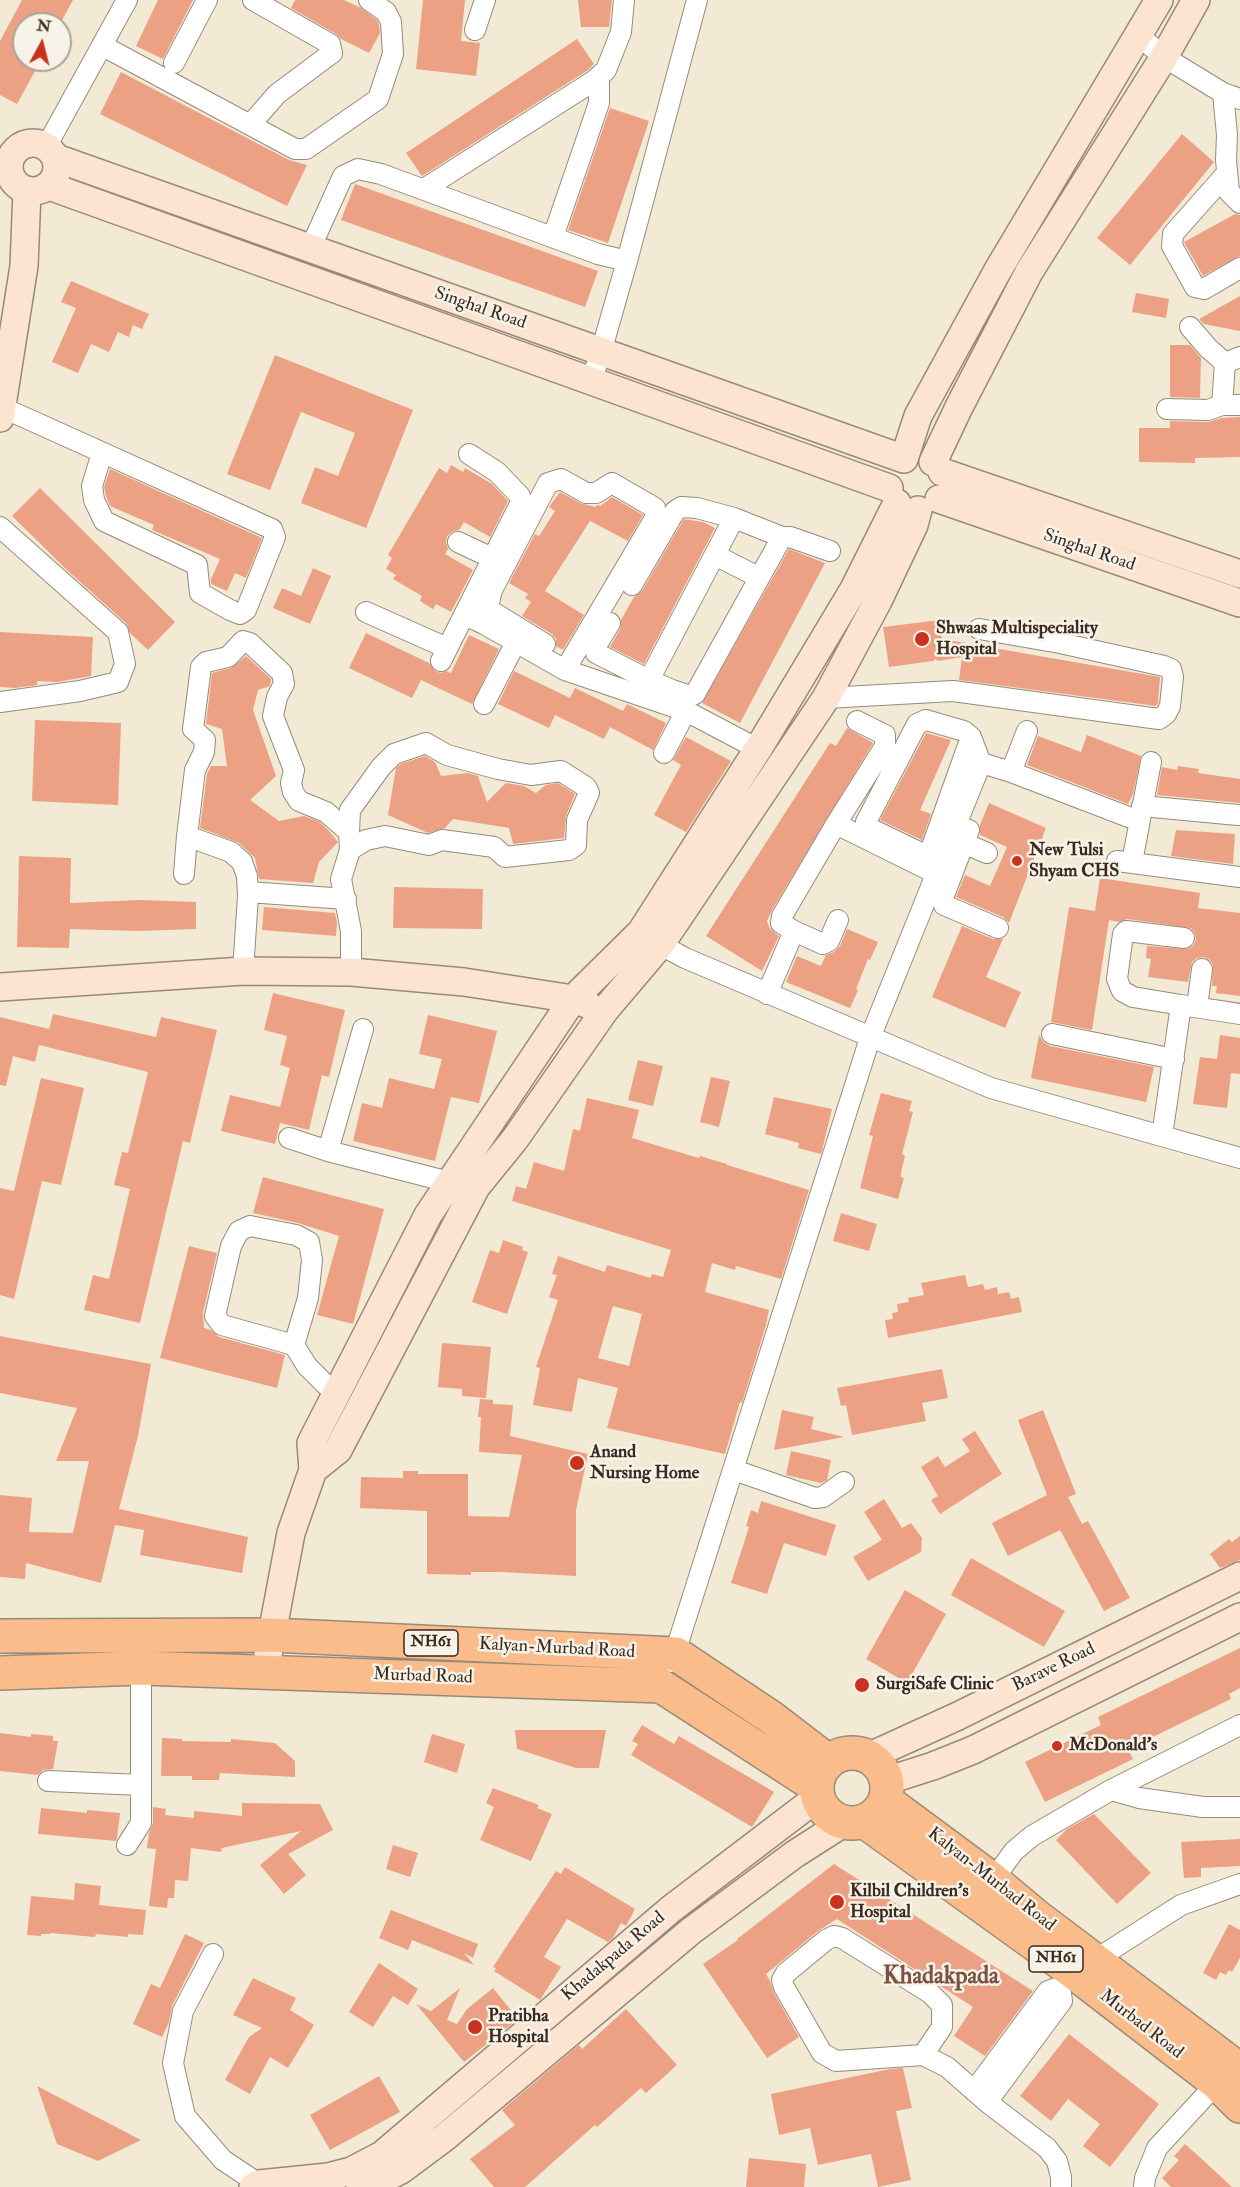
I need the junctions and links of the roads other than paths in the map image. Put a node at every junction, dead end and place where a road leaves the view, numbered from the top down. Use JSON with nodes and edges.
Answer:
{"nodes":[{"id":1,"x":127,"y":0,"type":"edge"},
{"id":2,"x":207,"y":0,"type":"edge"},
{"id":3,"x":253,"y":0,"type":"edge"},
{"id":4,"x":369,"y":0,"type":"edge"},
{"id":5,"x":484,"y":0,"type":"edge"},
{"id":6,"x":624,"y":0,"type":"edge"},
{"id":7,"x":697,"y":0,"type":"edge"},
{"id":8,"x":1159,"y":0,"type":"edge"},
{"id":9,"x":1196,"y":0,"type":"edge"},
{"id":10,"x":475,"y":30,"type":"dead end"},
{"id":11,"x":1138,"y":34,"type":"junction"},
{"id":12,"x":103,"y":46,"type":"junction"},
{"id":13,"x":1164,"y":57,"type":"junction"},
{"id":14,"x":174,"y":63,"type":"dead end"},
{"id":15,"x":599,"y":76,"type":"junction"},
{"id":16,"x":1113,"y":78,"type":"junction"},
{"id":17,"x":1140,"y":96,"type":"junction"},
{"id":18,"x":1232,"y":96,"type":"edge"},
{"id":19,"x":250,"y":125,"type":"junction"},
{"id":20,"x":31,"y":147,"type":"edge"},
{"id":21,"x":1227,"y":173,"type":"junction"},
{"id":22,"x":22,"y":180,"type":"edge"},
{"id":23,"x":424,"y":189,"type":"junction"},
{"id":24,"x":1240,"y":203,"type":"edge"},
{"id":25,"x":553,"y":237,"type":"junction"},
{"id":26,"x":310,"y":249,"type":"junction"},
{"id":27,"x":627,"y":261,"type":"junction"},
{"id":28,"x":1240,"y":268,"type":"edge"},
{"id":29,"x":1190,"y":327,"type":"dead end"},
{"id":30,"x":601,"y":352,"type":"junction"},
{"id":31,"x":1233,"y":360,"type":"edge"},
{"id":32,"x":591,"y":381,"type":"junction"},
{"id":33,"x":1231,"y":405,"type":"edge"},
{"id":34,"x":1167,"y":409,"type":"dead end"},
{"id":35,"x":1,"y":413,"type":"edge"},
{"id":36,"x":102,"y":453,"type":"junction"},
{"id":37,"x":469,"y":454,"type":"dead end"},
{"id":38,"x":904,"y":459,"type":"junction"},
{"id":39,"x":938,"y":467,"type":"junction"},
{"id":40,"x":911,"y":500,"type":"junction"},
{"id":41,"x":734,"y":518,"type":"junction"},
{"id":42,"x":0,"y":527,"type":"edge"},
{"id":43,"x":782,"y":537,"type":"junction"},
{"id":44,"x":458,"y":542,"type":"dead end"},
{"id":45,"x":830,"y":551,"type":"dead end"},
{"id":46,"x":715,"y":555,"type":"junction"},
{"id":47,"x":492,"y":558,"type":"junction"},
{"id":48,"x":1240,"y":574,"type":"edge"},
{"id":49,"x":759,"y":577,"type":"junction"},
{"id":50,"x":1240,"y":603,"type":"edge"},
{"id":51,"x":366,"y":612,"type":"dead end"},
{"id":52,"x":464,"y":615,"type":"junction"},
{"id":53,"x":486,"y":616,"type":"junction"},
{"id":54,"x":979,"y":629,"type":"dead end"},
{"id":55,"x":516,"y":642,"type":"junction"},
{"id":56,"x":569,"y":665,"type":"junction"},
{"id":57,"x":649,"y":680,"type":"junction"},
{"id":58,"x":669,"y":697,"type":"junction"},
{"id":59,"x":826,"y":698,"type":"junction"},
{"id":60,"x":0,"y":702,"type":"edge"},
{"id":61,"x":484,"y":704,"type":"dead end"},
{"id":62,"x":686,"y":711,"type":"junction"},
{"id":63,"x":857,"y":721,"type":"dead end"},
{"id":64,"x":1027,"y":731,"type":"dead end"},
{"id":65,"x":971,"y":737,"type":"junction"},
{"id":66,"x":758,"y":748,"type":"junction"},
{"id":67,"x":664,"y":753,"type":"dead end"},
{"id":68,"x":1151,"y":762,"type":"dead end"},
{"id":69,"x":982,"y":766,"type":"junction"},
{"id":70,"x":1011,"y":772,"type":"junction"},
{"id":71,"x":983,"y":795,"type":"dead end"},
{"id":72,"x":1140,"y":813,"type":"junction"},
{"id":73,"x":1238,"y":815,"type":"dead end"},
{"id":74,"x":836,"y":824,"type":"junction"},
{"id":75,"x":187,"y":836,"type":"junction"},
{"id":76,"x":350,"y":841,"type":"junction"},
{"id":77,"x":957,"y":841,"type":"junction"},
{"id":78,"x":987,"y":853,"type":"dead end"},
{"id":79,"x":184,"y":874,"type":"dead end"},
{"id":80,"x":936,"y":874,"type":"junction"},
{"id":81,"x":1240,"y":877,"type":"edge"},
{"id":82,"x":248,"y":892,"type":"junction"},
{"id":83,"x":346,"y":899,"type":"junction"},
{"id":84,"x":838,"y":920,"type":"dead end"},
{"id":85,"x":998,"y":928,"type":"dead end"},
{"id":86,"x":794,"y":932,"type":"junction"},
{"id":87,"x":1184,"y":938,"type":"dead end"},
{"id":88,"x":650,"y":939,"type":"junction"},
{"id":89,"x":1202,"y":969,"type":"dead end"},
{"id":90,"x":243,"y":971,"type":"junction"},
{"id":91,"x":351,"y":972,"type":"junction"},
{"id":92,"x":0,"y":987,"type":"edge"},
{"id":93,"x":767,"y":994,"type":"junction"},
{"id":94,"x":573,"y":999,"type":"junction"},
{"id":95,"x":1189,"y":1006,"type":"junction"},
{"id":96,"x":605,"y":1010,"type":"junction"},
{"id":97,"x":1240,"y":1014,"type":"edge"},
{"id":98,"x":363,"y":1029,"type":"dead end"},
{"id":99,"x":1052,"y":1034,"type":"dead end"},
{"id":100,"x":870,"y":1038,"type":"junction"},
{"id":101,"x":1174,"y":1059,"type":"junction"},
{"id":102,"x":1162,"y":1136,"type":"junction"},
{"id":103,"x":288,"y":1138,"type":"dead end"},
{"id":104,"x":328,"y":1152,"type":"junction"},
{"id":105,"x":1240,"y":1158,"type":"edge"},
{"id":106,"x":449,"y":1182,"type":"junction"},
{"id":107,"x":294,"y":1345,"type":"junction"},
{"id":108,"x":340,"y":1389,"type":"junction"},
{"id":109,"x":313,"y":1470,"type":"junction"},
{"id":110,"x":734,"y":1470,"type":"junction"},
{"id":111,"x":844,"y":1482,"type":"dead end"},
{"id":112,"x":1240,"y":1576,"type":"edge"},
{"id":113,"x":1240,"y":1617,"type":"edge"},
{"id":114,"x":271,"y":1635,"type":"junction"},
{"id":115,"x":0,"y":1636,"type":"edge"},
{"id":116,"x":676,"y":1654,"type":"junction"},
{"id":117,"x":141,"y":1668,"type":"junction"},
{"id":118,"x":265,"y":1671,"type":"junction"},
{"id":119,"x":0,"y":1673,"type":"edge"},
{"id":120,"x":661,"y":1686,"type":"junction"},
{"id":121,"x":1240,"y":1725,"type":"edge"},
{"id":122,"x":48,"y":1781,"type":"dead end"},
{"id":123,"x":821,"y":1782,"type":"junction"},
{"id":124,"x":141,"y":1785,"type":"junction"},
{"id":125,"x":1111,"y":1790,"type":"junction"},
{"id":126,"x":869,"y":1796,"type":"junction"},
{"id":127,"x":1240,"y":1807,"type":"edge"},
{"id":128,"x":127,"y":1845,"type":"dead end"},
{"id":129,"x":993,"y":1880,"type":"junction"},
{"id":130,"x":1240,"y":1884,"type":"edge"},
{"id":131,"x":662,"y":1916,"type":"junction"},
{"id":132,"x":683,"y":1938,"type":"junction"},
{"id":133,"x":213,"y":1954,"type":"dead end"},
{"id":134,"x":1075,"y":1973,"type":"junction"},
{"id":135,"x":923,"y":2055,"type":"junction"},
{"id":136,"x":1228,"y":2076,"type":"edge"},
{"id":137,"x":980,"y":2096,"type":"junction"},
{"id":138,"x":465,"y":2101,"type":"junction"},
{"id":139,"x":1240,"y":2106,"type":"edge"},
{"id":140,"x":262,"y":2186,"type":"edge"},
{"id":141,"x":360,"y":2187,"type":"edge"},
{"id":142,"x":1061,"y":2187,"type":"edge"},
{"id":143,"x":1144,"y":2187,"type":"edge"}],
"edges":[{"from":1,"to":12,"type":"street"},
{"from":2,"to":14,"type":"street"},
{"from":3,"to":19,"type":"street"},
{"from":4,"to":19,"type":"street"},
{"from":5,"to":10,"type":"street"},
{"from":6,"to":15,"type":"street"},
{"from":7,"to":27,"type":"street"},
{"from":8,"to":11,"type":"street"},
{"from":9,"to":13,"type":"street"},
{"from":11,"to":13,"type":"street"},
{"from":11,"to":16,"type":"street"},
{"from":12,"to":19,"type":"street"},
{"from":12,"to":20,"type":"street"},
{"from":13,"to":17,"type":"street"},
{"from":13,"to":18,"type":"street"},
{"from":15,"to":23,"type":"street"},
{"from":15,"to":25,"type":"street"},
{"from":16,"to":17,"type":"street"},
{"from":16,"to":38,"type":"street"},
{"from":17,"to":39,"type":"street"},
{"from":18,"to":21,"type":"street"},
{"from":20,"to":22,"type":"street"},
{"from":20,"to":22,"type":"street"},
{"from":20,"to":26,"type":"street","name":"Singhal Road"},
{"from":21,"to":24,"type":"street"},
{"from":21,"to":28,"type":"street"},
{"from":22,"to":32,"type":"street","name":"Singhal Road"},
{"from":22,"to":35,"type":"street"},
{"from":23,"to":25,"type":"street"},
{"from":23,"to":26,"type":"street"},
{"from":25,"to":27,"type":"street"},
{"from":26,"to":30,"type":"street","name":"Singhal Road"},
{"from":27,"to":30,"type":"street"},
{"from":29,"to":31,"type":"street"},
{"from":30,"to":32,"type":"street"},
{"from":30,"to":38,"type":"street","name":"Singhal Road"},
{"from":31,"to":33,"type":"street"},
{"from":32,"to":40,"type":"street","name":"Singhal Road"},
{"from":33,"to":34,"type":"street"},
{"from":35,"to":36,"type":"street"},
{"from":36,"to":36,"type":"street"},
{"from":37,"to":47,"type":"street"},
{"from":38,"to":39,"type":"street"},
{"from":38,"to":40,"type":"street"},
{"from":39,"to":40,"type":"street"},
{"from":39,"to":48,"type":"street","name":"Singhal Road"},
{"from":40,"to":50,"type":"street","name":"Singhal Road"},
{"from":40,"to":59,"type":"street"},
{"from":40,"to":66,"type":"street"},
{"from":41,"to":43,"type":"street"},
{"from":41,"to":46,"type":"street"},
{"from":41,"to":57,"type":"street"},
{"from":42,"to":60,"type":"street"},
{"from":43,"to":45,"type":"street"},
{"from":43,"to":49,"type":"street"},
{"from":44,"to":47,"type":"street"},
{"from":46,"to":49,"type":"street"},
{"from":46,"to":57,"type":"street"},
{"from":47,"to":52,"type":"street"},
{"from":49,"to":58,"type":"street"},
{"from":51,"to":52,"type":"street"},
{"from":52,"to":53,"type":"street"},
{"from":53,"to":55,"type":"street"},
{"from":53,"to":56,"type":"street"},
{"from":53,"to":56,"type":"street"},
{"from":54,"to":59,"type":"street"},
{"from":55,"to":56,"type":"street"},
{"from":55,"to":61,"type":"street"},
{"from":56,"to":58,"type":"street"},
{"from":57,"to":58,"type":"street"},
{"from":58,"to":62,"type":"street"},
{"from":59,"to":88,"type":"street"},
{"from":62,"to":66,"type":"street"},
{"from":62,"to":67,"type":"street"},
{"from":63,"to":74,"type":"street"},
{"from":64,"to":70,"type":"street"},
{"from":65,"to":65,"type":"street"},
{"from":65,"to":69,"type":"street"},
{"from":66,"to":88,"type":"street"},
{"from":68,"to":72,"type":"street"},
{"from":69,"to":70,"type":"street"},
{"from":69,"to":77,"type":"street"},
{"from":70,"to":72,"type":"street"},
{"from":71,"to":77,"type":"street"},
{"from":72,"to":73,"type":"street"},
{"from":72,"to":81,"type":"street"},
{"from":74,"to":80,"type":"street"},
{"from":74,"to":86,"type":"street"},
{"from":75,"to":76,"type":"street"},
{"from":75,"to":79,"type":"street"},
{"from":75,"to":82,"type":"street"},
{"from":76,"to":76,"type":"street"},
{"from":76,"to":83,"type":"street"},
{"from":77,"to":78,"type":"street"},
{"from":77,"to":80,"type":"street"},
{"from":77,"to":85,"type":"street"},
{"from":80,"to":100,"type":"street"},
{"from":82,"to":83,"type":"street"},
{"from":82,"to":90,"type":"street"},
{"from":83,"to":91,"type":"street"},
{"from":84,"to":86,"type":"street"},
{"from":86,"to":93,"type":"street"},
{"from":87,"to":95,"type":"street"},
{"from":88,"to":93,"type":"street"},
{"from":88,"to":94,"type":"street"},
{"from":88,"to":96,"type":"street"},
{"from":89,"to":95,"type":"street"},
{"from":90,"to":91,"type":"street"},
{"from":90,"to":92,"type":"street"},
{"from":91,"to":94,"type":"street"},
{"from":93,"to":100,"type":"street"},
{"from":94,"to":96,"type":"street"},
{"from":94,"to":106,"type":"street"},
{"from":95,"to":97,"type":"street"},
{"from":95,"to":101,"type":"street"},
{"from":96,"to":109,"type":"street"},
{"from":98,"to":104,"type":"street"},
{"from":99,"to":101,"type":"street"},
{"from":100,"to":102,"type":"street"},
{"from":100,"to":110,"type":"street"},
{"from":101,"to":102,"type":"street"},
{"from":102,"to":105,"type":"street"},
{"from":103,"to":104,"type":"street"},
{"from":104,"to":106,"type":"street"},
{"from":106,"to":108,"type":"street"},
{"from":107,"to":107,"type":"street"},
{"from":107,"to":108,"type":"street"},
{"from":108,"to":109,"type":"street"},
{"from":109,"to":114,"type":"street"},
{"from":110,"to":111,"type":"street"},
{"from":110,"to":116,"type":"street"},
{"from":112,"to":126,"type":"street","name":"Barave Road"},
{"from":113,"to":126,"type":"street","name":"Barave Road"},
{"from":114,"to":115,"type":"highway","name":"Kalyan-Murbad Road","number":"NH61"},
{"from":114,"to":116,"type":"highway","name":"Kalyan-Murbad Road","number":"NH61"},
{"from":114,"to":118,"type":"street"},
{"from":116,"to":120,"type":"street"},
{"from":116,"to":123,"type":"highway","number":"NH61"},
{"from":117,"to":118,"type":"highway","name":"Murbad Road","number":"NH61"},
{"from":117,"to":119,"type":"highway","name":"Murbad Road","number":"NH61"},
{"from":117,"to":124,"type":"street"},
{"from":118,"to":120,"type":"highway","name":"Murbad Road","number":"NH61"},
{"from":120,"to":123,"type":"highway","number":"NH61"},
{"from":121,"to":125,"type":"street"},
{"from":122,"to":124,"type":"street"},
{"from":123,"to":126,"type":"highway","number":"NH61"},
{"from":123,"to":126,"type":"highway"},
{"from":123,"to":131,"type":"street","name":"Khadakpada Road"},
{"from":124,"to":128,"type":"street"},
{"from":125,"to":127,"type":"street"},
{"from":125,"to":129,"type":"street"},
{"from":126,"to":129,"type":"highway","name":"Kalyan-Murbad Road","number":"NH61"},
{"from":126,"to":132,"type":"street","name":"Khadakpada Road"},
{"from":126,"to":134,"type":"highway","number":"NH61"},
{"from":129,"to":134,"type":"highway","name":"Kalyan-Murbad Road","number":"NH61"},
{"from":130,"to":134,"type":"street"},
{"from":131,"to":132,"type":"street"},
{"from":131,"to":138,"type":"street","name":"Khadakpada Road"},
{"from":132,"to":138,"type":"street","name":"Khadakpada Road"},
{"from":133,"to":140,"type":"street"},
{"from":134,"to":136,"type":"highway","name":"Kalyan-Murbad Road","number":"NH61"},
{"from":134,"to":137,"type":"street"},
{"from":135,"to":135,"type":"street"},
{"from":135,"to":137,"type":"street"},
{"from":136,"to":139,"type":"highway","number":"NH61"},
{"from":136,"to":143,"type":"street"},
{"from":137,"to":142,"type":"street"},
{"from":138,"to":140,"type":"street","name":"Khadakpada Road"},
{"from":138,"to":141,"type":"street","name":"Khadakpada Road"}]}
